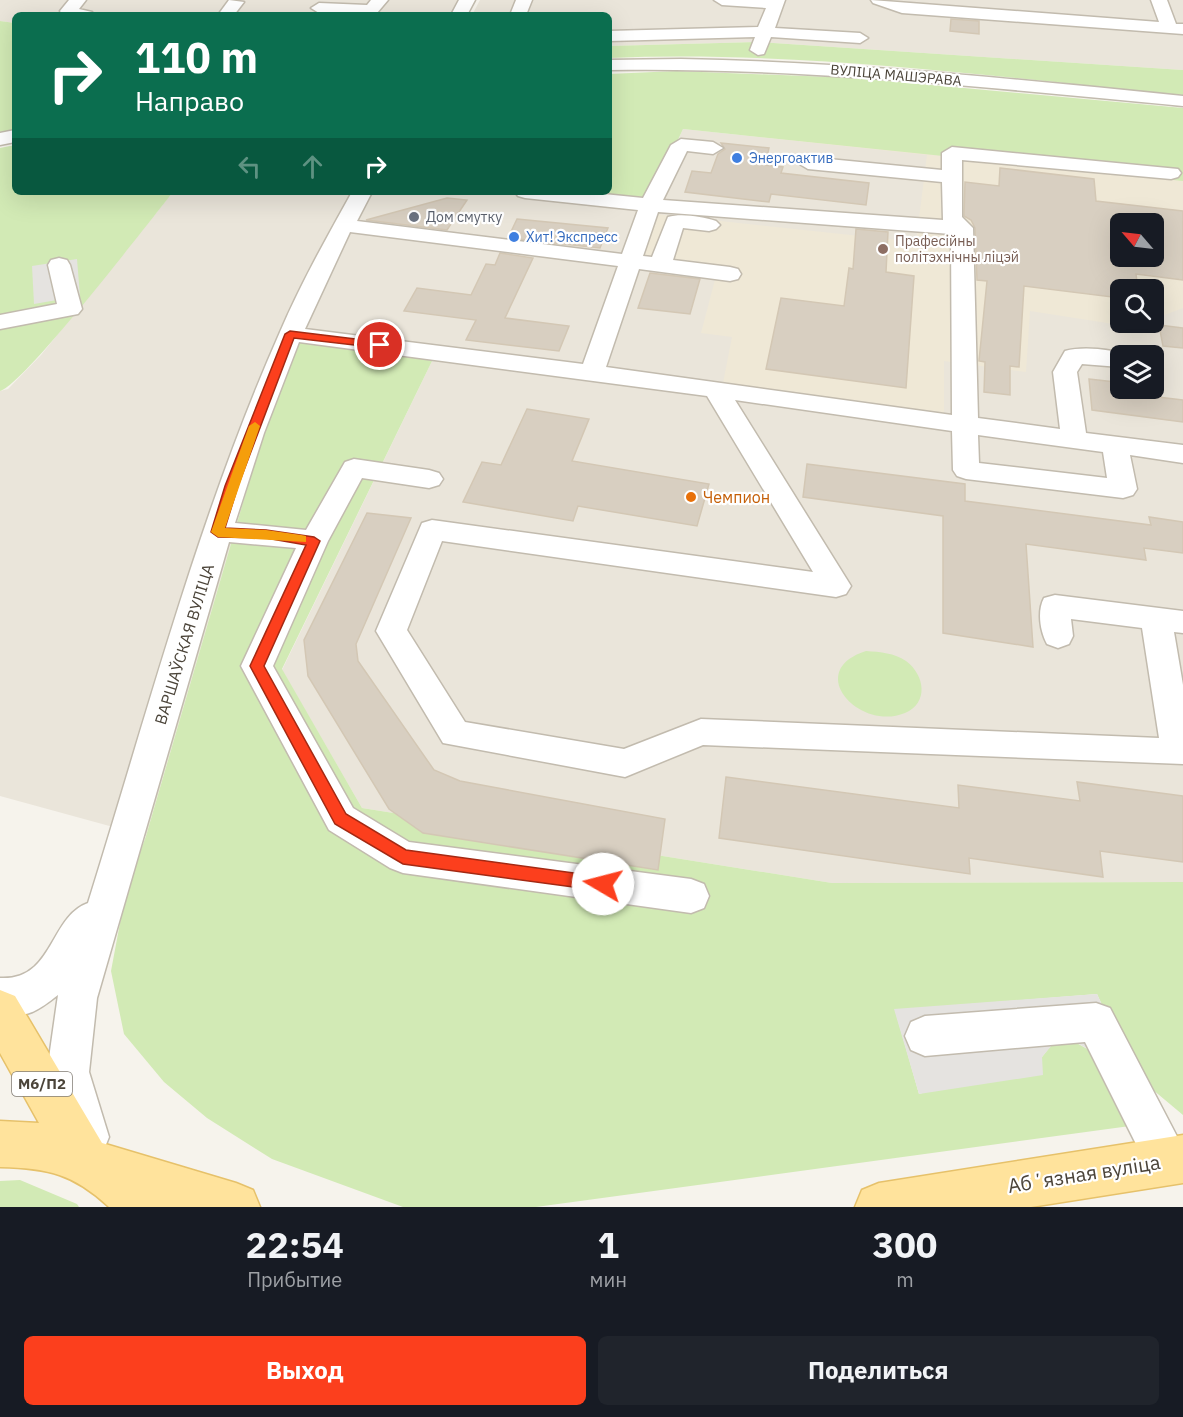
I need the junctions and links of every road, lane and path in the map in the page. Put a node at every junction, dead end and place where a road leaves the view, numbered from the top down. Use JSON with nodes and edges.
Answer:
{"nodes":[{"id":1,"x":78,"y":0,"type":"edge"},
{"id":2,"x":380,"y":0,"type":"edge"},
{"id":3,"x":722,"y":0,"type":"edge"},
{"id":4,"x":879,"y":0,"type":"edge"},
{"id":5,"x":1159,"y":0,"type":"edge"},
{"id":6,"x":776,"y":2,"type":"edge"},
{"id":7,"x":319,"y":8,"type":"dead end"},
{"id":8,"x":997,"y":8,"type":"edge"},
{"id":9,"x":72,"y":12,"type":"edge"},
{"id":10,"x":1176,"y":29,"type":"edge"},
{"id":11,"x":764,"y":32,"type":"junction"},
{"id":12,"x":612,"y":36,"type":"edge"},
{"id":13,"x":860,"y":38,"type":"dead end"},
{"id":14,"x":753,"y":64,"type":"junction"},
{"id":15,"x":612,"y":65,"type":"edge"},
{"id":16,"x":1183,"y":101,"type":"edge"},
{"id":17,"x":712,"y":148,"type":"dead end"},
{"id":18,"x":808,"y":163,"type":"dead end"},
{"id":19,"x":1171,"y":173,"type":"dead end"},
{"id":20,"x":952,"y":177,"type":"junction"},
{"id":21,"x":360,"y":195,"type":"edge"},
{"id":22,"x":554,"y":195,"type":"edge"},
{"id":23,"x":650,"y":205,"type":"junction"},
{"id":24,"x":342,"y":225,"type":"junction"},
{"id":25,"x":724,"y":226,"type":"dead end"},
{"id":26,"x":962,"y":228,"type":"junction"},
{"id":27,"x":713,"y":255,"type":"dead end"},
{"id":28,"x":663,"y":257,"type":"junction"},
{"id":29,"x":631,"y":262,"type":"junction"},
{"id":30,"x":59,"y":265,"type":"dead end"},
{"id":31,"x":730,"y":274,"type":"dead end"},
{"id":32,"x":0,"y":322,"type":"edge"},
{"id":33,"x":290,"y":334,"type":"junction"},
{"id":34,"x":1110,"y":359,"type":"edge"},
{"id":35,"x":592,"y":373,"type":"junction"},
{"id":36,"x":716,"y":390,"type":"junction"},
{"id":37,"x":964,"y":426,"type":"junction"},
{"id":38,"x":1074,"y":440,"type":"junction"},
{"id":39,"x":1115,"y":446,"type":"junction"},
{"id":40,"x":1183,"y":454,"type":"edge"},
{"id":41,"x":429,"y":479,"type":"dead end"},
{"id":42,"x":218,"y":532,"type":"junction"},
{"id":43,"x":314,"y":541,"type":"junction"},
{"id":44,"x":1169,"y":620,"type":"edge"},
{"id":45,"x":1058,"y":636,"type":"dead end"},
{"id":46,"x":117,"y":868,"type":"junction"},
{"id":47,"x":691,"y":896,"type":"dead end"},
{"id":48,"x":0,"y":997,"type":"edge"},
{"id":49,"x":0,"y":1011,"type":"edge"},
{"id":50,"x":925,"y":1036,"type":"dead end"},
{"id":51,"x":0,"y":1144,"type":"edge"},
{"id":52,"x":1175,"y":1160,"type":"edge"},
{"id":53,"x":95,"y":1163,"type":"junction"},
{"id":54,"x":141,"y":1207,"type":"edge"},
{"id":55,"x":236,"y":1207,"type":"edge"},
{"id":56,"x":879,"y":1207,"type":"edge"}],
"edges":[{"from":1,"to":9,"type":"street"},
{"from":2,"to":7,"type":"street"},
{"from":3,"to":6,"type":"street"},
{"from":4,"to":8,"type":"street"},
{"from":5,"to":10,"type":"street"},
{"from":6,"to":11,"type":"street"},
{"from":8,"to":10,"type":"street"},
{"from":11,"to":12,"type":"street"},
{"from":11,"to":13,"type":"street"},
{"from":11,"to":14,"type":"street"},
{"from":14,"to":15,"type":"street","name":"ВУЛІЦА МАШЭРАВА"},
{"from":14,"to":16,"type":"street","name":"ВУЛІЦА МАШЭРАВА"},
{"from":17,"to":23,"type":"street"},
{"from":18,"to":20,"type":"street"},
{"from":19,"to":20,"type":"street"},
{"from":20,"to":26,"type":"street"},
{"from":21,"to":24,"type":"street","name":"ВАРШАЎСКАЯ ВУЛІЦА"},
{"from":22,"to":23,"type":"street"},
{"from":23,"to":26,"type":"street"},
{"from":23,"to":29,"type":"street"},
{"from":24,"to":29,"type":"street"},
{"from":24,"to":33,"type":"street","name":"ВАРШАЎСКАЯ ВУЛІЦА"},
{"from":25,"to":28,"type":"street"},
{"from":26,"to":37,"type":"street"},
{"from":27,"to":28,"type":"street"},
{"from":28,"to":29,"type":"street"},
{"from":28,"to":31,"type":"street"},
{"from":29,"to":35,"type":"street"},
{"from":30,"to":32,"type":"street"},
{"from":33,"to":35,"type":"street"},
{"from":33,"to":42,"type":"street","name":"ВАРШАЎСКАЯ ВУЛІЦА"},
{"from":34,"to":38,"type":"street"},
{"from":35,"to":36,"type":"street"},
{"from":36,"to":37,"type":"street"},
{"from":36,"to":44,"type":"street"},
{"from":37,"to":38,"type":"street"},
{"from":37,"to":39,"type":"street"},
{"from":38,"to":39,"type":"street"},
{"from":39,"to":40,"type":"street"},
{"from":41,"to":43,"type":"street"},
{"from":42,"to":43,"type":"street"},
{"from":42,"to":46,"type":"street","name":"ВАРШАЎСКАЯ ВУЛІЦА"},
{"from":43,"to":47,"type":"street"},
{"from":44,"to":45,"type":"street"},
{"from":46,"to":48,"type":"street","name":"ВАРШАЎСКАЯ ВУЛІЦА"},
{"from":46,"to":53,"type":"street","name":"ВАРШАЎСКАЯ ВУЛІЦА"},
{"from":49,"to":53,"type":"main road","number":"М6/П2"},
{"from":50,"to":52,"type":"street"},
{"from":51,"to":53,"type":"main road","number":"М6/П2"},
{"from":52,"to":56,"type":"main road","name":"Абʼязная вуліца"},
{"from":53,"to":54,"type":"main road","number":"М6/П2"},
{"from":53,"to":55,"type":"main road"}]}
